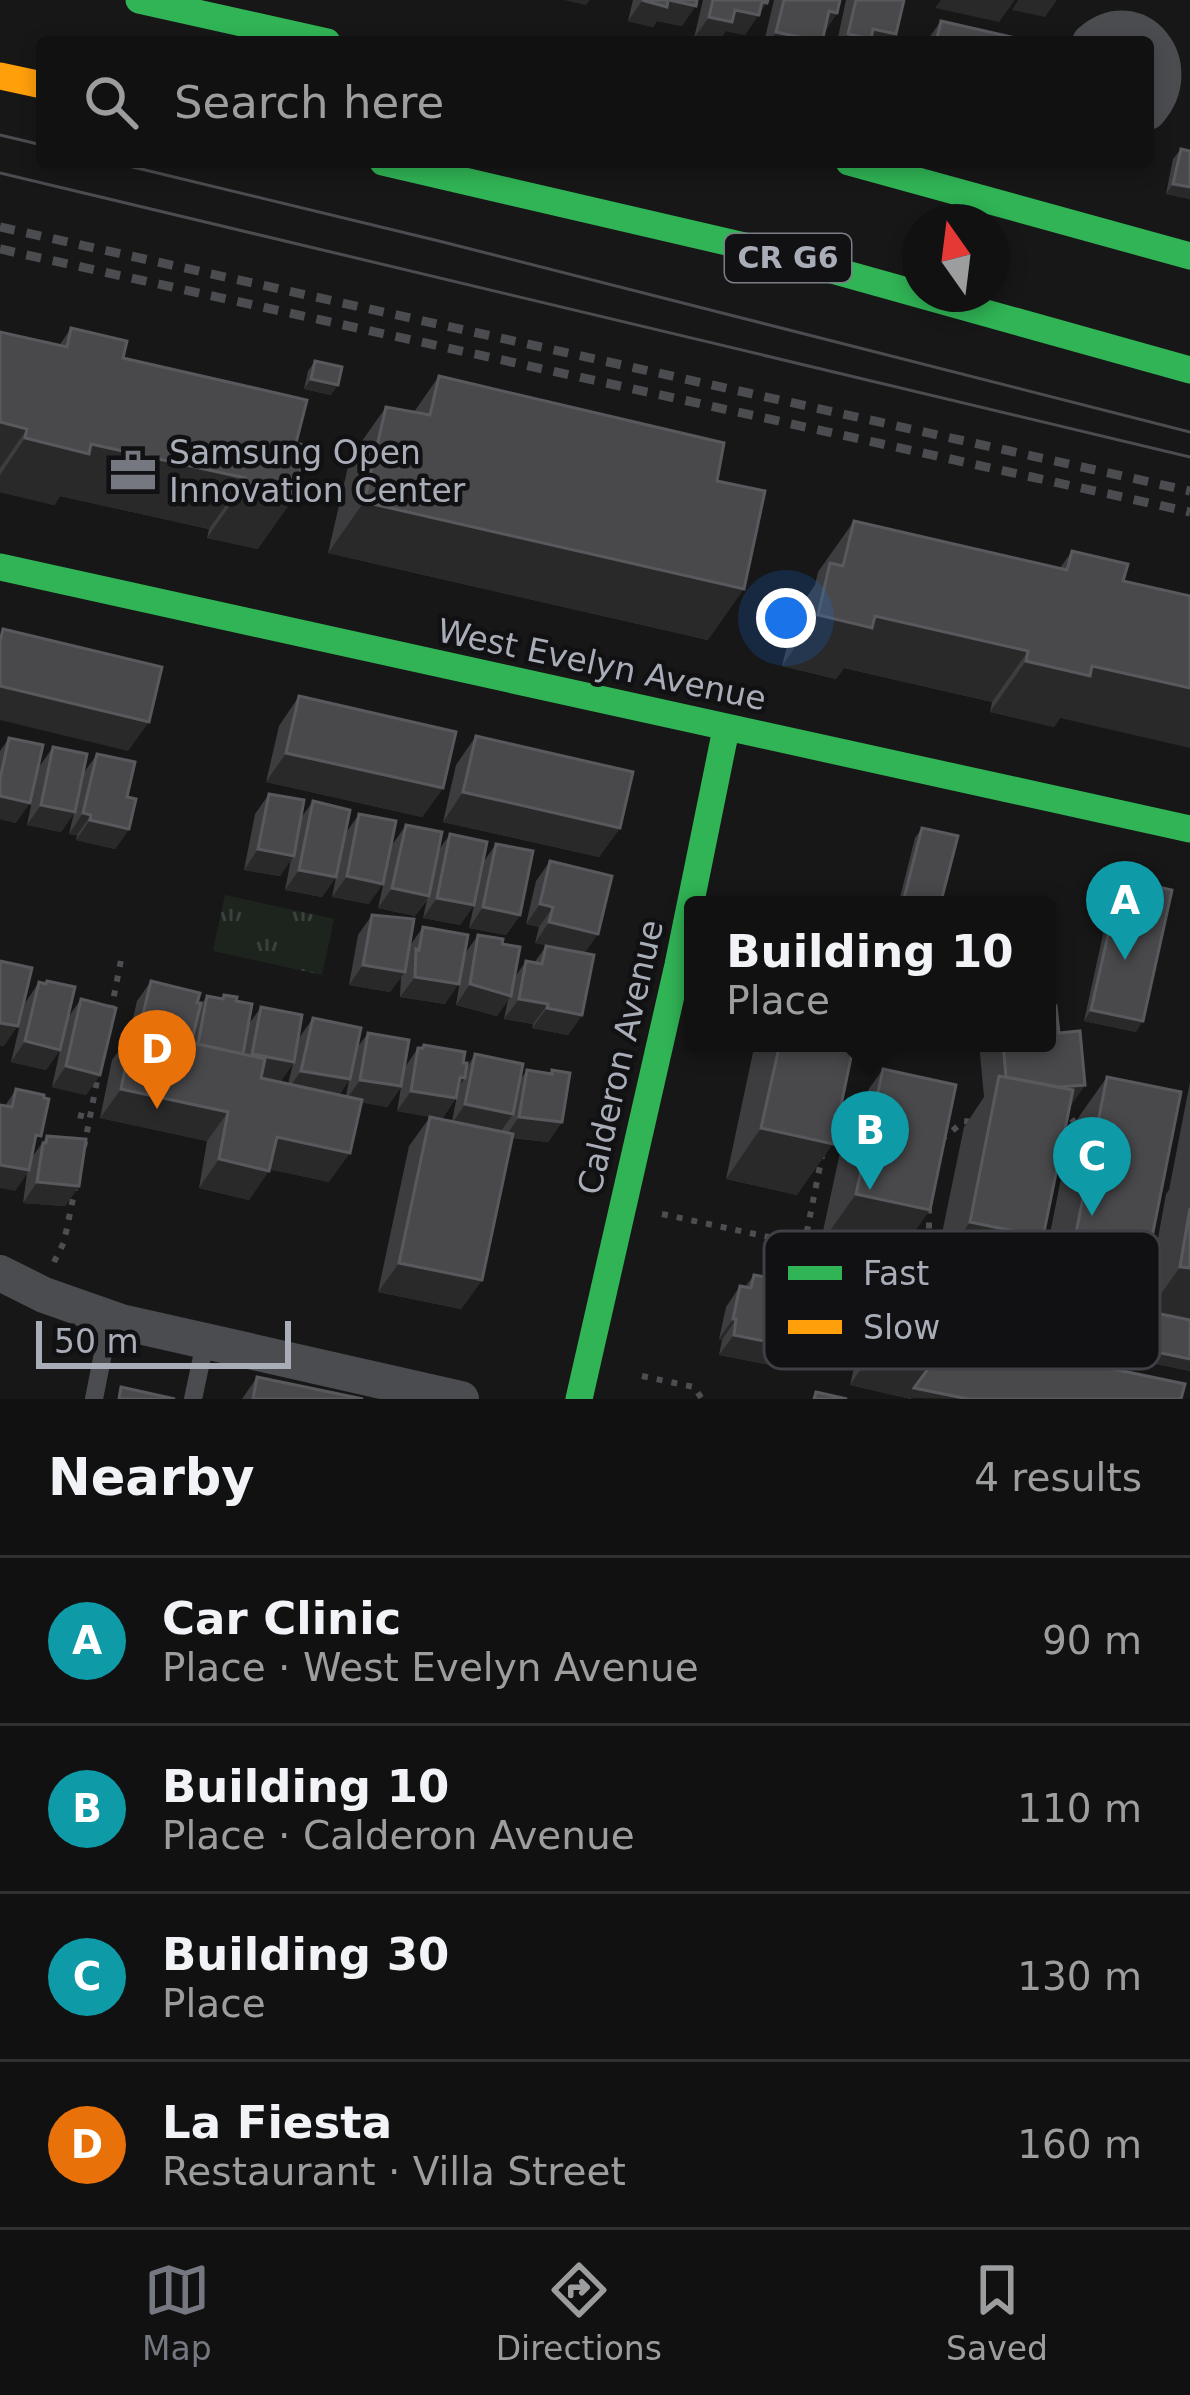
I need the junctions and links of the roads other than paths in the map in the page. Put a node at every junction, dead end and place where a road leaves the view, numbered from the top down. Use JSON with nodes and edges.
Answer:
{"nodes":[{"id":1,"x":139,"y":0,"type":"edge"},
{"id":2,"x":1138,"y":13,"type":"edge"},
{"id":3,"x":300,"y":36,"type":"edge"},
{"id":4,"x":1095,"y":36,"type":"edge"},
{"id":5,"x":1154,"y":37,"type":"edge"},
{"id":6,"x":0,"y":76,"type":"edge"},
{"id":7,"x":36,"y":84,"type":"edge"},
{"id":8,"x":1154,"y":106,"type":"edge"},
{"id":9,"x":408,"y":168,"type":"edge"},
{"id":10,"x":871,"y":168,"type":"edge"},
{"id":11,"x":1190,"y":256,"type":"edge"},
{"id":12,"x":1190,"y":370,"type":"edge"},
{"id":13,"x":0,"y":568,"type":"edge"},
{"id":14,"x":726,"y":729,"type":"junction"},
{"id":15,"x":1190,"y":830,"type":"edge"},
{"id":16,"x":694,"y":896,"type":"edge"},
{"id":17,"x":684,"y":939,"type":"edge"},
{"id":18,"x":0,"y":1273,"type":"edge"},
{"id":19,"x":110,"y":1318,"type":"junction"},
{"id":20,"x":205,"y":1343,"type":"junction"},
{"id":21,"x":94,"y":1399,"type":"edge"},
{"id":22,"x":193,"y":1399,"type":"edge"},
{"id":23,"x":460,"y":1399,"type":"edge"},
{"id":24,"x":579,"y":1399,"type":"edge"}],
"edges":[{"from":1,"to":3,"type":"main road"},
{"from":2,"to":4,"type":"street"},
{"from":5,"to":8,"type":"street"},
{"from":6,"to":7,"type":"main road"},
{"from":9,"to":12,"type":"main road","number":"CR G6"},
{"from":10,"to":11,"type":"main road"},
{"from":13,"to":14,"type":"main road","name":"West Evelyn Avenue"},
{"from":14,"to":15,"type":"main road","name":"West Evelyn Avenue"},
{"from":14,"to":16,"type":"main road","name":"Calderon Avenue"},
{"from":17,"to":24,"type":"main road","name":"Calderon Avenue"},
{"from":18,"to":19,"type":"street"},
{"from":19,"to":20,"type":"street"},
{"from":19,"to":21,"type":"lane"},
{"from":20,"to":22,"type":"lane"},
{"from":20,"to":23,"type":"street"}]}
